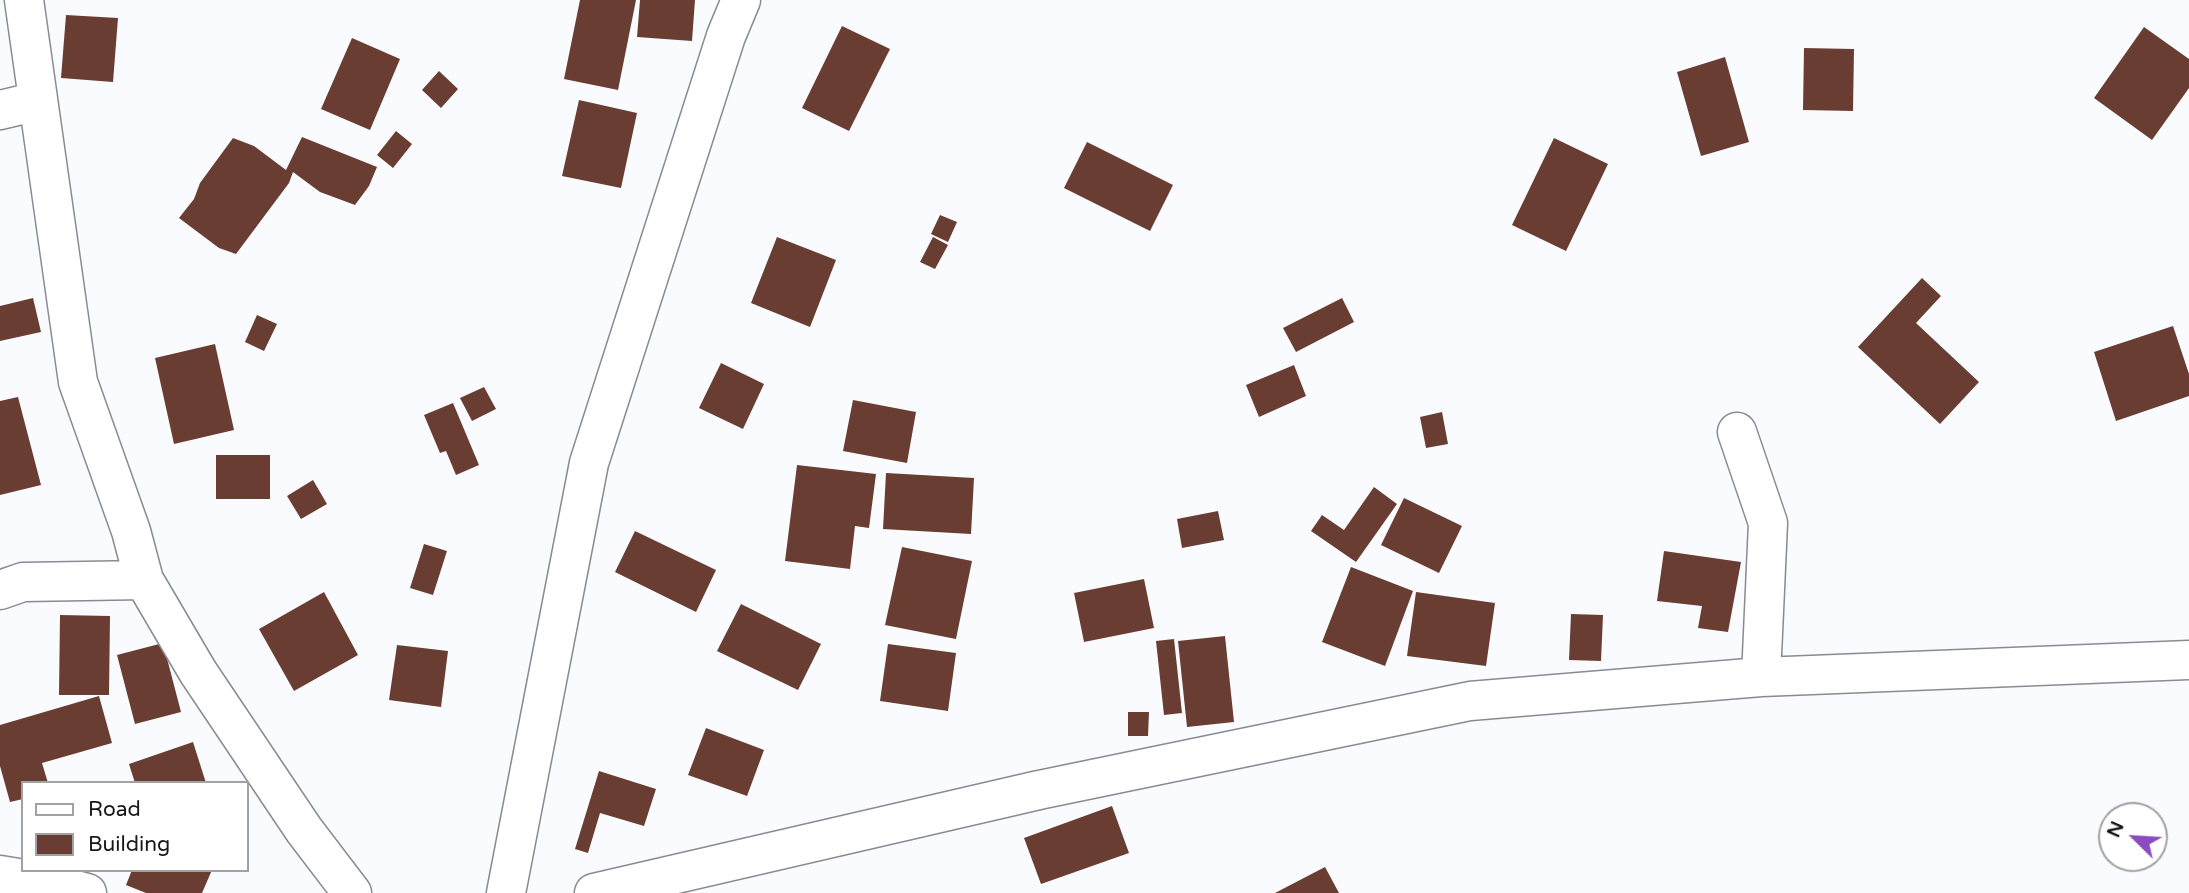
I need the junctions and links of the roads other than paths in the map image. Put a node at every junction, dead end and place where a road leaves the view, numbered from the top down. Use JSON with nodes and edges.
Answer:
{"nodes":[{"id":1,"x":24,"y":0,"type":"edge"},
{"id":2,"x":741,"y":0,"type":"edge"},
{"id":3,"x":38,"y":101,"type":"junction"},
{"id":4,"x":0,"y":110,"type":"edge"},
{"id":5,"x":1737,"y":432,"type":"dead end"},
{"id":6,"x":144,"y":580,"type":"junction"},
{"id":7,"x":0,"y":590,"type":"edge"},
{"id":8,"x":2189,"y":660,"type":"edge"},
{"id":9,"x":1761,"y":677,"type":"junction"},
{"id":10,"x":0,"y":875,"type":"edge"},
{"id":11,"x":87,"y":893,"type":"edge"},
{"id":12,"x":352,"y":893,"type":"edge"},
{"id":13,"x":506,"y":893,"type":"edge"},
{"id":14,"x":594,"y":893,"type":"edge"}],
"edges":[{"from":1,"to":3,"type":"street"},
{"from":2,"to":13,"type":"street"},
{"from":3,"to":4,"type":"street"},
{"from":3,"to":6,"type":"street"},
{"from":5,"to":9,"type":"street"},
{"from":6,"to":7,"type":"street"},
{"from":6,"to":12,"type":"street"},
{"from":8,"to":9,"type":"street"},
{"from":9,"to":14,"type":"street"},
{"from":10,"to":11,"type":"street"}]}
